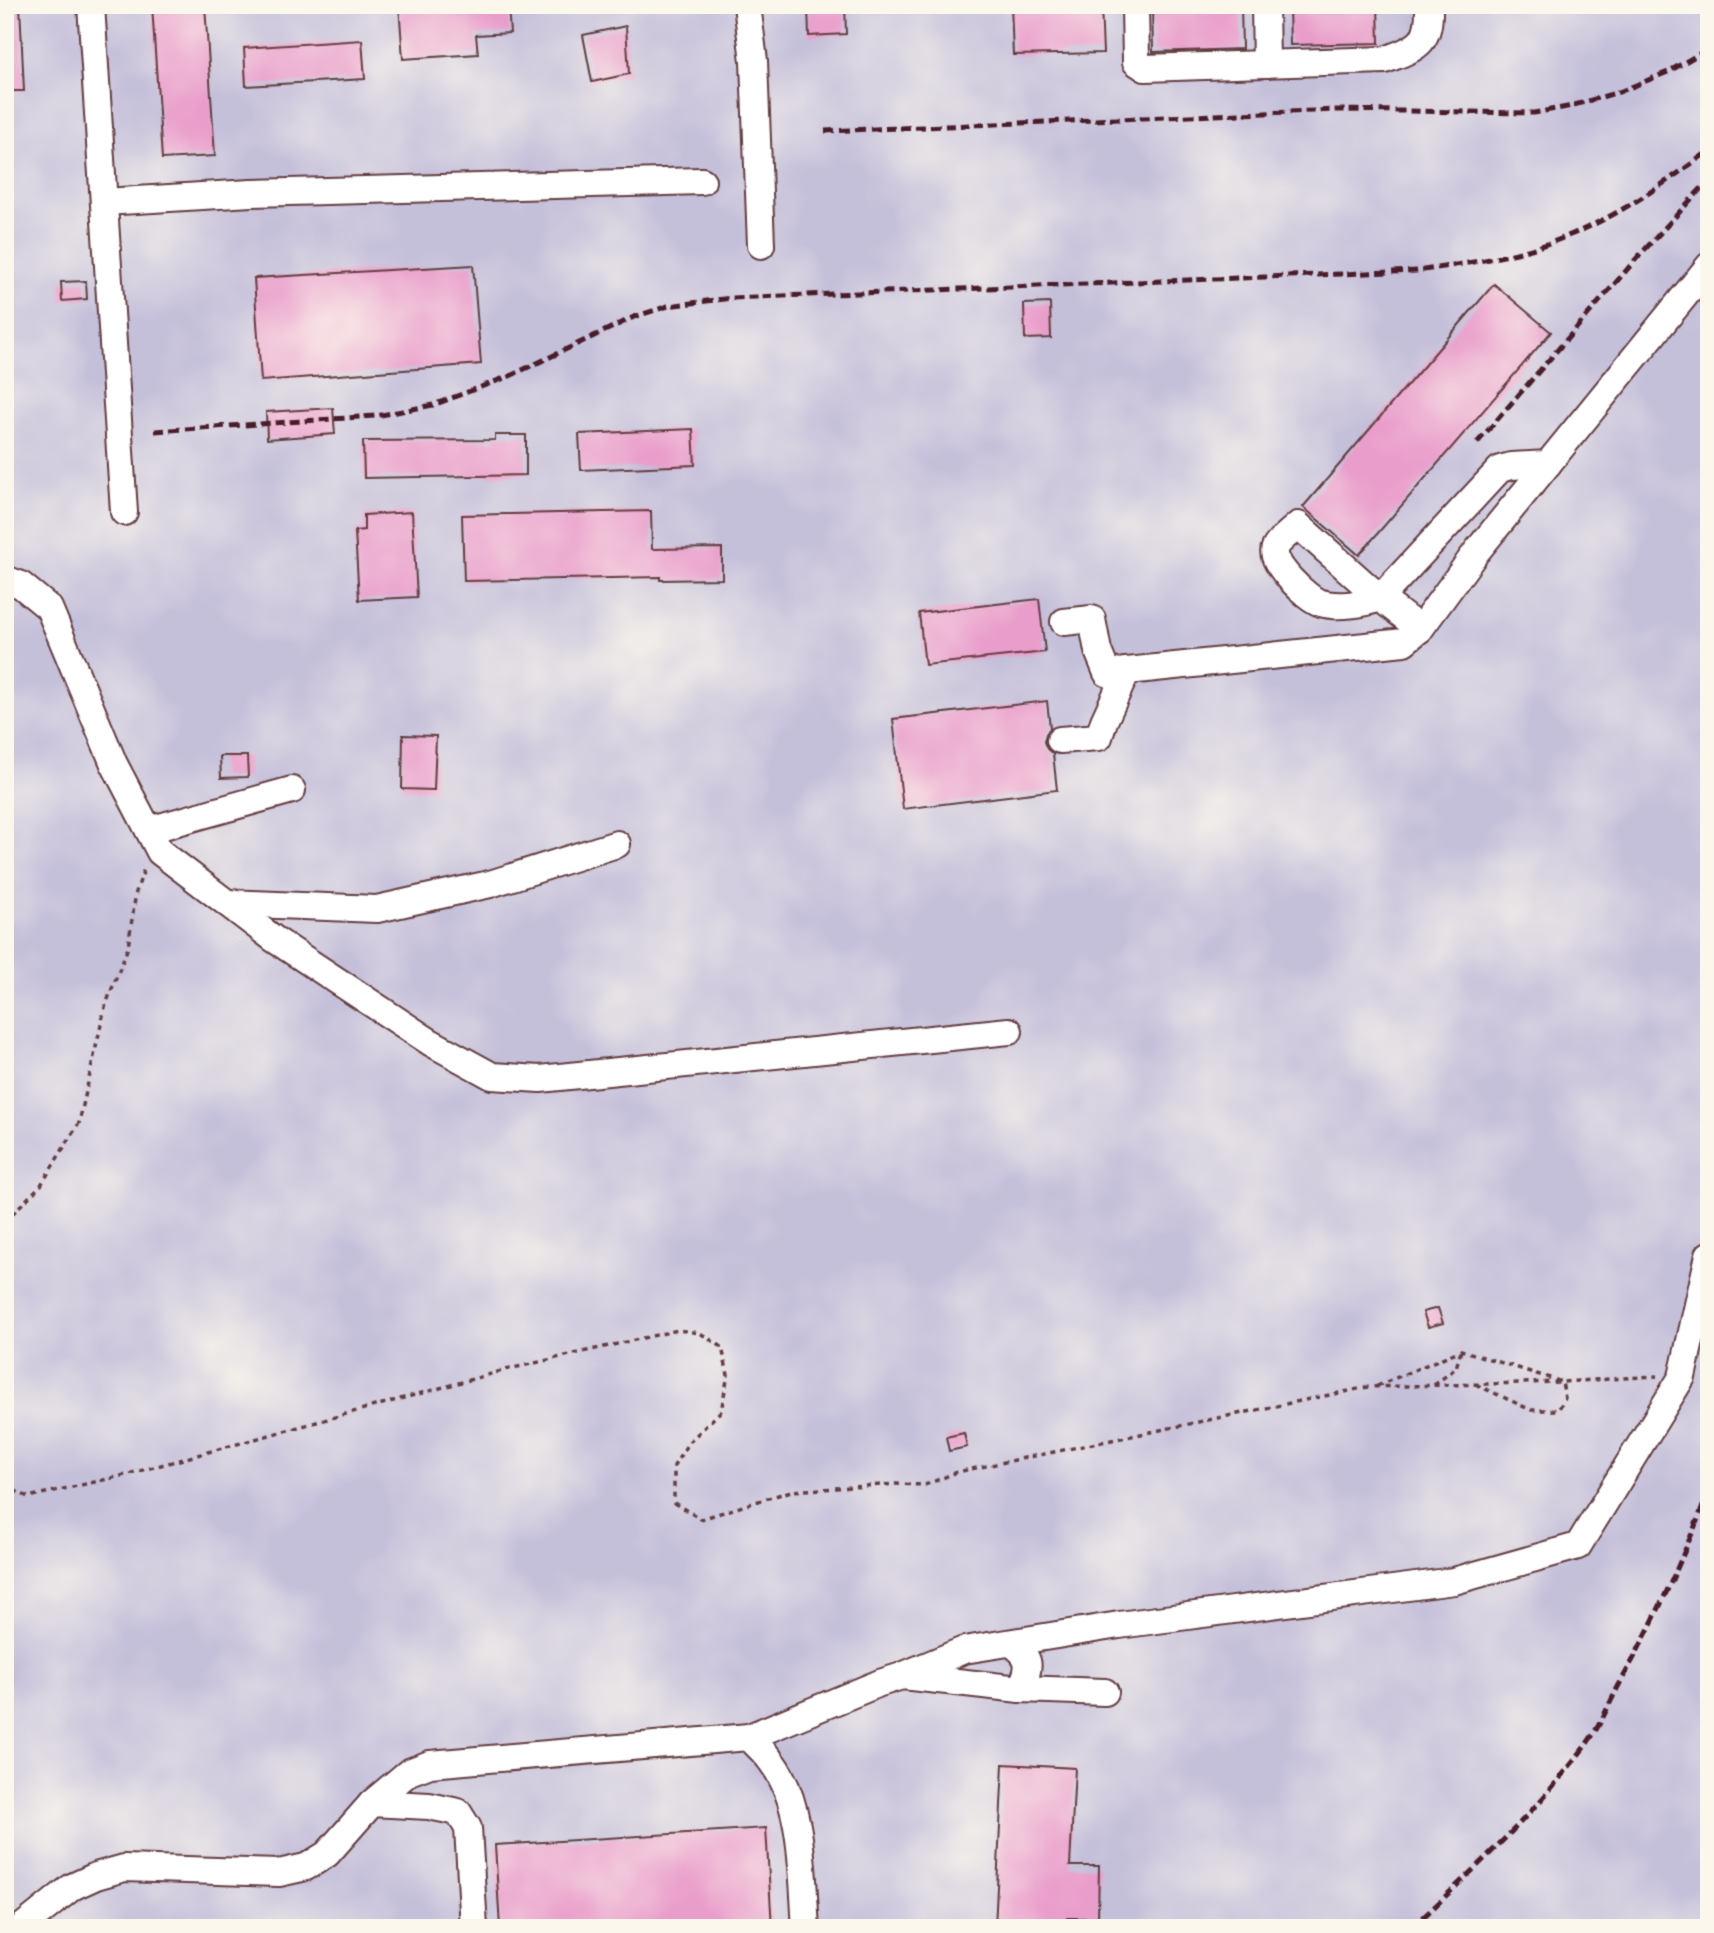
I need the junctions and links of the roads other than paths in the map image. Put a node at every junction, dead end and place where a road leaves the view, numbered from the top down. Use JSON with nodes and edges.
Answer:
{"nodes":[{"id":1,"x":91,"y":5,"type":"edge"},
{"id":2,"x":747,"y":5,"type":"edge"},
{"id":3,"x":1135,"y":5,"type":"edge"},
{"id":4,"x":1265,"y":5,"type":"edge"},
{"id":5,"x":1429,"y":5,"type":"edge"},
{"id":6,"x":1266,"y":64,"type":"junction"},
{"id":7,"x":702,"y":181,"type":"dead end"},
{"id":8,"x":104,"y":202,"type":"junction"},
{"id":9,"x":761,"y":246,"type":"dead end"},
{"id":10,"x":1709,"y":266,"type":"edge"},
{"id":11,"x":1548,"y":464,"type":"junction"},
{"id":12,"x":124,"y":512,"type":"dead end"},
{"id":13,"x":5,"y":579,"type":"edge"},
{"id":14,"x":1063,"y":622,"type":"dead end"},
{"id":15,"x":1420,"y":629,"type":"junction"},
{"id":16,"x":1127,"y":671,"type":"junction"},
{"id":17,"x":1060,"y":740,"type":"dead end"},
{"id":18,"x":292,"y":790,"type":"dead end"},
{"id":19,"x":151,"y":836,"type":"junction"},
{"id":20,"x":617,"y":844,"type":"dead end"},
{"id":21,"x":228,"y":903,"type":"junction"},
{"id":22,"x":1009,"y":1031,"type":"dead end"},
{"id":23,"x":1709,"y":1255,"type":"edge"},
{"id":24,"x":1012,"y":1643,"type":"junction"},
{"id":25,"x":902,"y":1676,"type":"junction"},
{"id":26,"x":1020,"y":1689,"type":"junction"},
{"id":27,"x":1105,"y":1692,"type":"dead end"},
{"id":28,"x":749,"y":1737,"type":"junction"},
{"id":29,"x":372,"y":1803,"type":"junction"},
{"id":30,"x":21,"y":1928,"type":"edge"},
{"id":31,"x":474,"y":1928,"type":"edge"},
{"id":32,"x":806,"y":1928,"type":"edge"}],
"edges":[{"from":1,"to":8,"type":"lane"},
{"from":2,"to":9,"type":"lane"},
{"from":3,"to":6,"type":"lane"},
{"from":4,"to":6,"type":"lane"},
{"from":5,"to":6,"type":"lane"},
{"from":7,"to":8,"type":"lane"},
{"from":8,"to":12,"type":"lane"},
{"from":10,"to":11,"type":"lane"},
{"from":11,"to":15,"type":"lane"},
{"from":11,"to":15,"type":"lane"},
{"from":13,"to":19,"type":"lane"},
{"from":14,"to":16,"type":"lane"},
{"from":15,"to":16,"type":"lane"},
{"from":16,"to":17,"type":"lane"},
{"from":18,"to":19,"type":"lane"},
{"from":19,"to":21,"type":"lane"},
{"from":20,"to":21,"type":"lane"},
{"from":21,"to":22,"type":"lane"},
{"from":23,"to":24,"type":"lane"},
{"from":24,"to":25,"type":"lane"},
{"from":24,"to":26,"type":"lane"},
{"from":25,"to":26,"type":"lane"},
{"from":25,"to":28,"type":"lane"},
{"from":26,"to":27,"type":"lane"},
{"from":28,"to":29,"type":"lane"},
{"from":28,"to":32,"type":"lane"},
{"from":29,"to":30,"type":"lane"},
{"from":29,"to":31,"type":"lane"}]}
